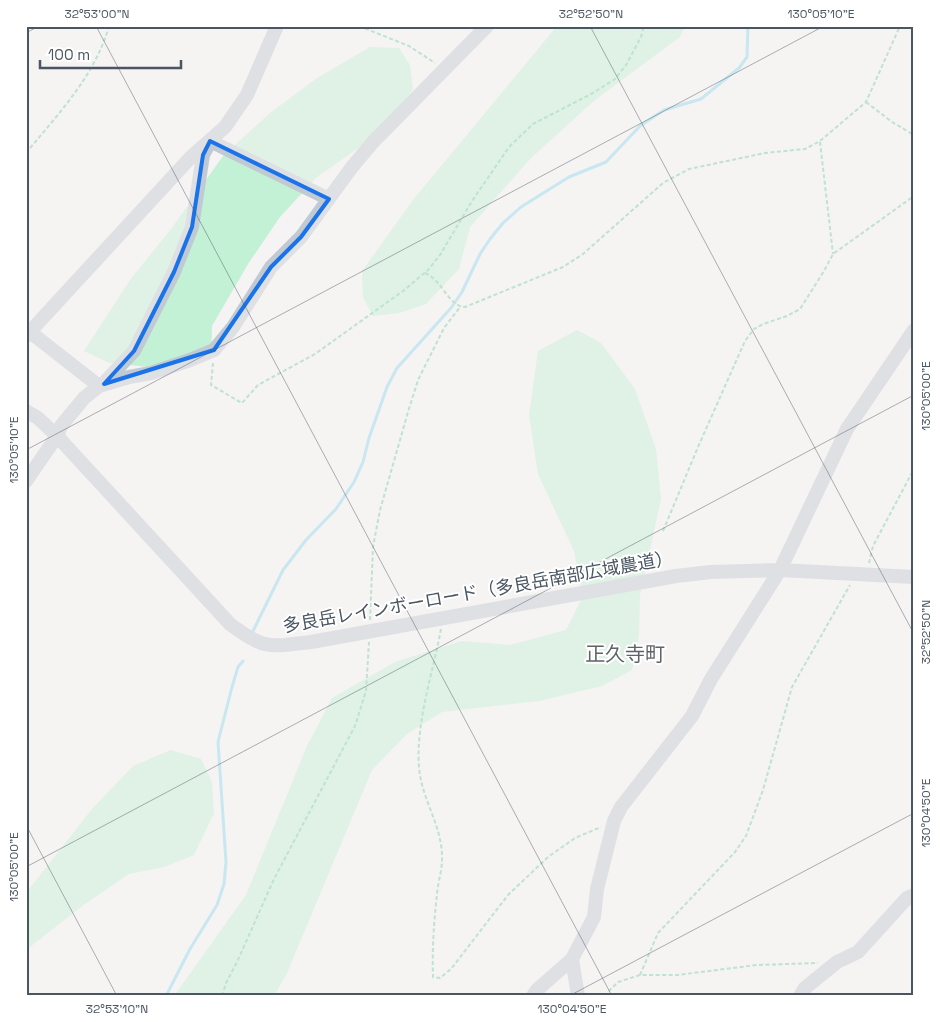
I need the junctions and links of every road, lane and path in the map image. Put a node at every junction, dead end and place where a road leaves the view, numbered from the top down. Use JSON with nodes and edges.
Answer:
{"nodes":[{"id":1,"x":109,"y":26,"type":"edge"},
{"id":2,"x":277,"y":26,"type":"edge"},
{"id":3,"x":359,"y":26,"type":"edge"},
{"id":4,"x":488,"y":26,"type":"edge"},
{"id":5,"x":644,"y":26,"type":"edge"},
{"id":6,"x":900,"y":26,"type":"edge"},
{"id":7,"x":444,"y":69,"type":"junction"},
{"id":8,"x":866,"y":102,"type":"junction"},
{"id":9,"x":914,"y":135,"type":"edge"},
{"id":10,"x":210,"y":141,"type":"junction"},
{"id":11,"x":820,"y":141,"type":"junction"},
{"id":12,"x":26,"y":153,"type":"edge"},
{"id":13,"x":914,"y":196,"type":"edge"},
{"id":14,"x":329,"y":199,"type":"junction"},
{"id":15,"x":833,"y":254,"type":"junction"},
{"id":16,"x":425,"y":273,"type":"junction"},
{"id":17,"x":459,"y":307,"type":"junction"},
{"id":18,"x":914,"y":330,"type":"edge"},
{"id":19,"x":28,"y":334,"type":"edge"},
{"id":20,"x":214,"y":350,"type":"junction"},
{"id":21,"x":102,"y":385,"type":"junction"},
{"id":22,"x":26,"y":411,"type":"edge"},
{"id":23,"x":57,"y":436,"type":"junction"},
{"id":24,"x":914,"y":469,"type":"edge"},
{"id":25,"x":26,"y":481,"type":"edge"},
{"id":26,"x":663,"y":531,"type":"dead end"},
{"id":27,"x":780,"y":570,"type":"junction"},
{"id":28,"x":862,"y":575,"type":"junction"},
{"id":29,"x":914,"y":577,"type":"edge"},
{"id":30,"x":443,"y":619,"type":"junction"},
{"id":31,"x":369,"y":632,"type":"junction"},
{"id":32,"x":614,"y":821,"type":"junction"},
{"id":33,"x":914,"y":894,"type":"edge"},
{"id":34,"x":572,"y":958,"type":"junction"},
{"id":35,"x":817,"y":963,"type":"dead end"},
{"id":36,"x":640,"y":975,"type":"junction"},
{"id":37,"x":222,"y":996,"type":"edge"},
{"id":38,"x":533,"y":996,"type":"edge"},
{"id":39,"x":578,"y":996,"type":"edge"},
{"id":40,"x":604,"y":996,"type":"edge"},
{"id":41,"x":800,"y":996,"type":"edge"}],
"edges":[{"from":1,"to":12,"type":"path"},
{"from":2,"to":10,"type":"street"},
{"from":3,"to":7,"type":"path"},
{"from":4,"to":7,"type":"street"},
{"from":5,"to":16,"type":"path"},
{"from":6,"to":8,"type":"path"},
{"from":7,"to":14,"type":"street"},
{"from":8,"to":9,"type":"path"},
{"from":8,"to":11,"type":"path"},
{"from":10,"to":14,"type":"street"},
{"from":10,"to":19,"type":"street"},
{"from":10,"to":21,"type":"street"},
{"from":11,"to":15,"type":"path"},
{"from":11,"to":17,"type":"path"},
{"from":13,"to":15,"type":"path"},
{"from":14,"to":20,"type":"street"},
{"from":15,"to":26,"type":"path"},
{"from":16,"to":17,"type":"path"},
{"from":16,"to":20,"type":"path"},
{"from":17,"to":31,"type":"path"},
{"from":18,"to":27,"type":"street"},
{"from":19,"to":21,"type":"street"},
{"from":20,"to":21,"type":"street"},
{"from":21,"to":23,"type":"street"},
{"from":22,"to":23,"type":"street","name":"多良岳レインボーロード（多良岳南部広域農道）"},
{"from":23,"to":25,"type":"street"},
{"from":23,"to":31,"type":"street","name":"多良岳レインボーロード（多良岳南部広域農道）"},
{"from":24,"to":28,"type":"path"},
{"from":27,"to":28,"type":"street","name":"多良岳レインボーロード（多良岳南部広域農道）"},
{"from":27,"to":30,"type":"street","name":"多良岳レインボーロード（多良岳南部広域農道）"},
{"from":27,"to":32,"type":"street"},
{"from":28,"to":29,"type":"street","name":"多良岳レインボーロード（多良岳南部広域農道）"},
{"from":28,"to":36,"type":"path"},
{"from":30,"to":31,"type":"street","name":"多良岳レインボーロード（多良岳南部広域農道）"},
{"from":30,"to":32,"type":"path"},
{"from":31,"to":37,"type":"path"},
{"from":32,"to":34,"type":"street"},
{"from":33,"to":41,"type":"street"},
{"from":34,"to":38,"type":"street"},
{"from":34,"to":39,"type":"street"},
{"from":35,"to":36,"type":"path"},
{"from":36,"to":40,"type":"path"}]}
